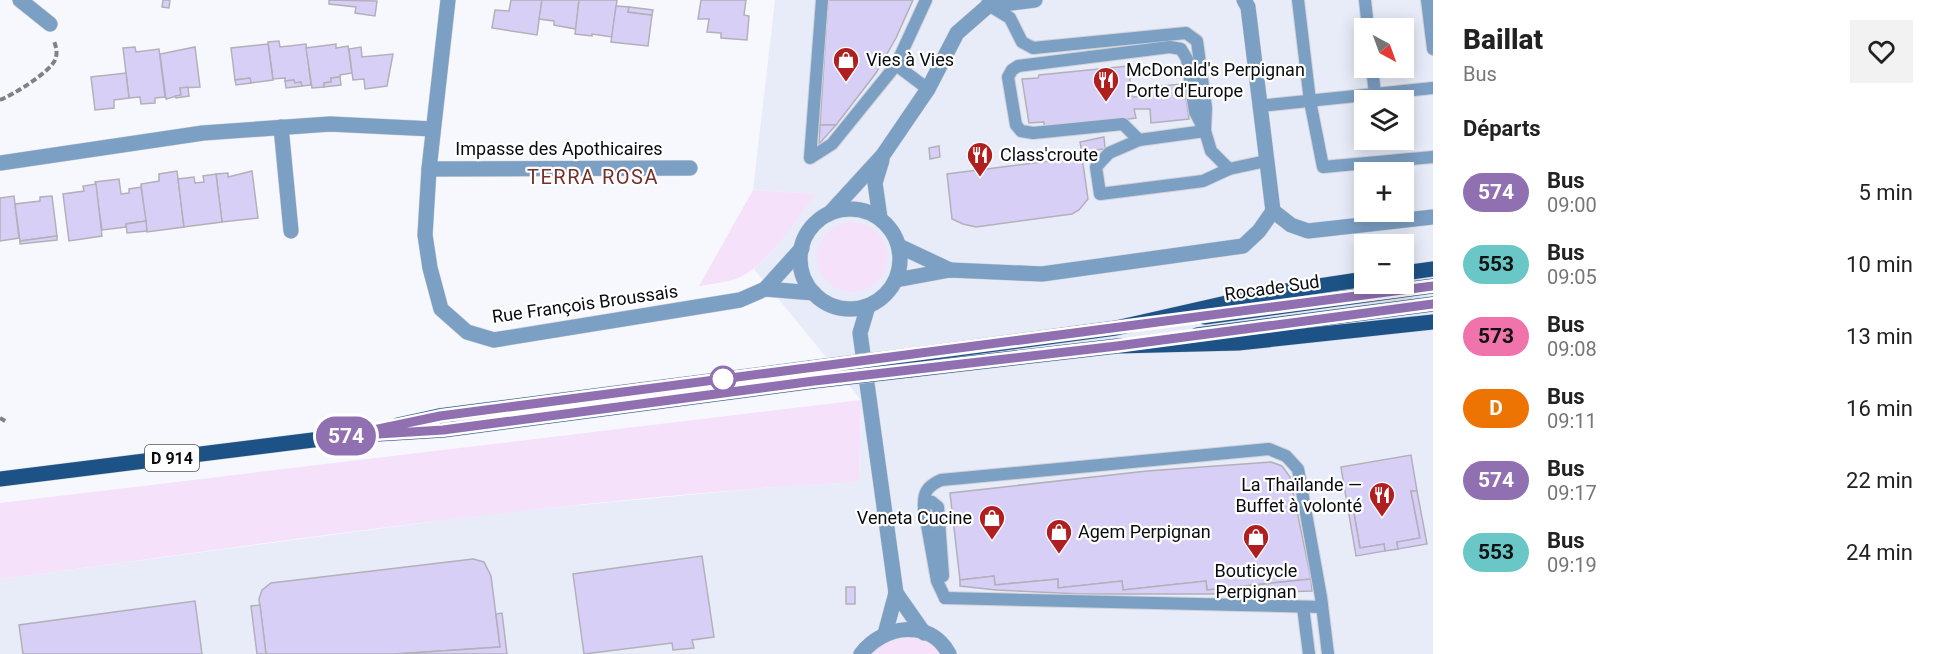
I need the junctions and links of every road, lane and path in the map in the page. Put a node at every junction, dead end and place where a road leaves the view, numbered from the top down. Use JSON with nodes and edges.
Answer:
{"nodes":[{"id":1,"x":20,"y":0,"type":"edge"},
{"id":2,"x":447,"y":0,"type":"edge"},
{"id":3,"x":822,"y":0,"type":"edge"},
{"id":4,"x":926,"y":0,"type":"edge"},
{"id":5,"x":1035,"y":0,"type":"edge"},
{"id":6,"x":1244,"y":0,"type":"edge"},
{"id":7,"x":1298,"y":0,"type":"edge"},
{"id":8,"x":1365,"y":0,"type":"edge"},
{"id":9,"x":1427,"y":0,"type":"edge"},
{"id":10,"x":987,"y":3,"type":"edge"},
{"id":11,"x":1367,"y":18,"type":"edge"},
{"id":12,"x":50,"y":24,"type":"joint"},
{"id":13,"x":1433,"y":49,"type":"edge"},
{"id":14,"x":896,"y":65,"type":"junction"},
{"id":15,"x":1433,"y":88,"type":"edge"},
{"id":16,"x":928,"y":89,"type":"junction"},
{"id":17,"x":1414,"y":90,"type":"edge"},
{"id":18,"x":1354,"y":96,"type":"edge"},
{"id":19,"x":0,"y":100,"type":"edge"},
{"id":20,"x":1310,"y":101,"type":"junction"},
{"id":21,"x":1259,"y":106,"type":"junction"},
{"id":22,"x":281,"y":127,"type":"junction"},
{"id":23,"x":433,"y":129,"type":"junction"},
{"id":24,"x":1204,"y":132,"type":"junction"},
{"id":25,"x":1138,"y":140,"type":"junction"},
{"id":26,"x":883,"y":155,"type":"junction"},
{"id":27,"x":1433,"y":157,"type":"edge"},
{"id":28,"x":1266,"y":161,"type":"junction"},
{"id":29,"x":0,"y":163,"type":"edge"},
{"id":30,"x":690,"y":168,"type":"dead end"},
{"id":31,"x":429,"y":169,"type":"junction"},
{"id":32,"x":1229,"y":169,"type":"junction"},
{"id":33,"x":1273,"y":211,"type":"junction"},
{"id":34,"x":829,"y":213,"type":"junction"},
{"id":35,"x":1433,"y":216,"type":"edge"},
{"id":36,"x":880,"y":218,"type":"junction"},
{"id":37,"x":291,"y":231,"type":"dead end"},
{"id":38,"x":899,"y":246,"type":"junction"},
{"id":39,"x":802,"y":248,"type":"junction"},
{"id":40,"x":1433,"y":269,"type":"edge"},
{"id":41,"x":950,"y":270,"type":"junction"},
{"id":42,"x":1414,"y":272,"type":"edge"},
{"id":43,"x":896,"y":280,"type":"junction"},
{"id":44,"x":1354,"y":281,"type":"edge"},
{"id":45,"x":1433,"y":286,"type":"edge"},
{"id":46,"x":765,"y":289,"type":"junction"},
{"id":47,"x":814,"y":293,"type":"junction"},
{"id":48,"x":1433,"y":304,"type":"edge"},
{"id":49,"x":868,"y":306,"type":"junction"},
{"id":50,"x":839,"y":308,"type":"junction"},
{"id":51,"x":1433,"y":322,"type":"edge"},
{"id":52,"x":1116,"y":328,"type":"junction"},
{"id":53,"x":860,"y":333,"type":"junction"},
{"id":54,"x":1117,"y":346,"type":"junction"},
{"id":55,"x":908,"y":363,"type":"junction"},
{"id":56,"x":0,"y":418,"type":"edge"},
{"id":57,"x":8,"y":422,"type":"dead end"},
{"id":58,"x":0,"y":479,"type":"edge"},
{"id":59,"x":896,"y":593,"type":"junction"},
{"id":60,"x":1303,"y":607,"type":"junction"},
{"id":61,"x":1322,"y":608,"type":"junction"},
{"id":62,"x":924,"y":633,"type":"junction"},
{"id":63,"x":885,"y":634,"type":"junction"},
{"id":64,"x":861,"y":654,"type":"edge"},
{"id":65,"x":950,"y":654,"type":"edge"},
{"id":66,"x":1309,"y":654,"type":"edge"},
{"id":67,"x":1328,"y":654,"type":"edge"}],
"edges":[{"from":1,"to":12,"type":"street"},
{"from":2,"to":23,"type":"street","name":"Rue François Broussais"},
{"from":3,"to":14,"type":"lane"},
{"from":4,"to":14,"type":"lane"},
{"from":5,"to":10,"type":"street"},
{"from":6,"to":21,"type":"street"},
{"from":7,"to":20,"type":"lane"},
{"from":8,"to":11,"type":"lane"},
{"from":9,"to":13,"type":"lane"},
{"from":10,"to":16,"type":"street"},
{"from":10,"to":24,"type":"lane"},
{"from":12,"to":19,"type":"path"},
{"from":14,"to":16,"type":"lane"},
{"from":15,"to":17,"type":"lane"},
{"from":16,"to":26,"type":"street"},
{"from":18,"to":20,"type":"lane"},
{"from":20,"to":21,"type":"lane"},
{"from":20,"to":27,"type":"lane"},
{"from":21,"to":28,"type":"street"},
{"from":22,"to":23,"type":"street"},
{"from":22,"to":29,"type":"street"},
{"from":22,"to":37,"type":"street"},
{"from":23,"to":31,"type":"street","name":"Rue François Broussais"},
{"from":24,"to":25,"type":"lane"},
{"from":24,"to":25,"type":"lane"},
{"from":24,"to":32,"type":"lane"},
{"from":25,"to":32,"type":"lane"},
{"from":26,"to":34,"type":"street"},
{"from":26,"to":36,"type":"street"},
{"from":28,"to":32,"type":"lane"},
{"from":28,"to":33,"type":"street"},
{"from":30,"to":31,"type":"street","name":"Impasse des Apothicaires"},
{"from":31,"to":46,"type":"street","name":"Rue François Broussais"},
{"from":33,"to":35,"type":"street"},
{"from":33,"to":41,"type":"street"},
{"from":34,"to":36,"type":"street"},
{"from":34,"to":39,"type":"street"},
{"from":36,"to":38,"type":"street"},
{"from":38,"to":41,"type":"street"},
{"from":38,"to":43,"type":"street"},
{"from":39,"to":46,"type":"street","name":"Rue François Broussais"},
{"from":39,"to":47,"type":"street"},
{"from":40,"to":42,"type":"main road"},
{"from":41,"to":43,"type":"street"},
{"from":43,"to":49,"type":"street"},
{"from":44,"to":52,"type":"main road","number":"D 914"},
{"from":45,"to":52,"type":"main road","name":"Rocade Sud"},
{"from":46,"to":47,"type":"street","name":"Rue François Broussais"},
{"from":47,"to":50,"type":"street"},
{"from":48,"to":54,"type":"main road","name":"Rocade Sud"},
{"from":49,"to":50,"type":"street"},
{"from":49,"to":53,"type":"street"},
{"from":50,"to":53,"type":"street"},
{"from":51,"to":54,"type":"main road","number":"D 914"},
{"from":52,"to":55,"type":"main road","number":"D 914"},
{"from":53,"to":59,"type":"street"},
{"from":54,"to":55,"type":"main road","number":"D 914"},
{"from":55,"to":58,"type":"main road","number":"D 914","bridge":true},
{"from":56,"to":57,"type":"path"},
{"from":59,"to":62,"type":"street"},
{"from":59,"to":63,"type":"street"},
{"from":60,"to":61,"type":"lane"},
{"from":60,"to":61,"type":"lane"},
{"from":60,"to":66,"type":"lane"},
{"from":61,"to":67,"type":"lane"},
{"from":62,"to":63,"type":"street"},
{"from":62,"to":65,"type":"street"},
{"from":63,"to":64,"type":"street"}]}
